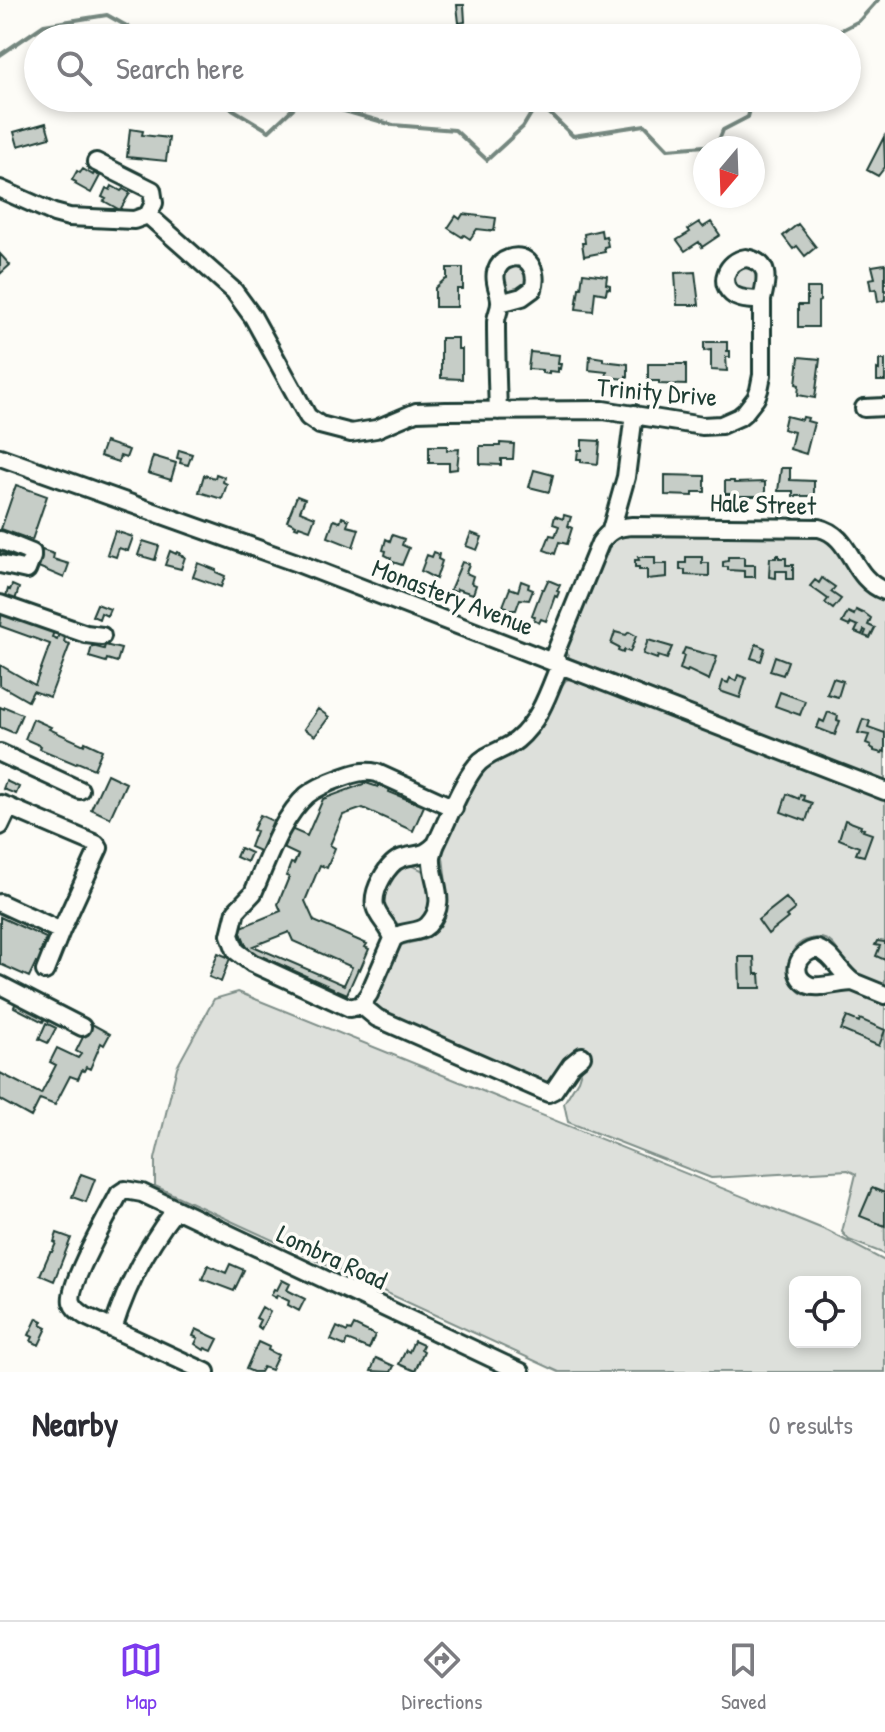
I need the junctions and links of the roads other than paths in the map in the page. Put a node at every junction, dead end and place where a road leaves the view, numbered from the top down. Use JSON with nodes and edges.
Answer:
{"nodes":[{"id":1,"x":96,"y":162,"type":"dead end"},
{"id":2,"x":0,"y":189,"type":"edge"},
{"id":3,"x":148,"y":215,"type":"junction"},
{"id":4,"x":762,"y":300,"type":"dead end"},
{"id":5,"x":500,"y":303,"type":"dead end"},
{"id":6,"x":885,"y":407,"type":"edge"},
{"id":7,"x":864,"y":408,"type":"dead end"},
{"id":8,"x":498,"y":411,"type":"junction"},
{"id":9,"x":634,"y":414,"type":"junction"},
{"id":10,"x":0,"y":457,"type":"edge"},
{"id":11,"x":611,"y":530,"type":"junction"},
{"id":12,"x":0,"y":540,"type":"edge"},
{"id":13,"x":0,"y":564,"type":"edge"},
{"id":14,"x":885,"y":591,"type":"edge"},
{"id":15,"x":0,"y":604,"type":"edge"},
{"id":16,"x":102,"y":636,"type":"dead end"},
{"id":17,"x":556,"y":663,"type":"junction"},
{"id":18,"x":0,"y":753,"type":"edge"},
{"id":19,"x":80,"y":790,"type":"dead end"},
{"id":20,"x":885,"y":791,"type":"edge"},
{"id":21,"x":4,"y":805,"type":"edge"},
{"id":22,"x":454,"y":808,"type":"junction"},
{"id":23,"x":0,"y":826,"type":"edge"},
{"id":24,"x":436,"y":844,"type":"junction"},
{"id":25,"x":0,"y":903,"type":"edge"},
{"id":26,"x":61,"y":931,"type":"junction"},
{"id":27,"x":393,"y":939,"type":"junction"},
{"id":28,"x":45,"y":971,"type":"dead end"},
{"id":29,"x":853,"y":982,"type":"dead end"},
{"id":30,"x":0,"y":985,"type":"edge"},
{"id":31,"x":885,"y":995,"type":"edge"},
{"id":32,"x":361,"y":1005,"type":"junction"},
{"id":33,"x":82,"y":1027,"type":"dead end"},
{"id":34,"x":582,"y":1056,"type":"dead end"},
{"id":35,"x":176,"y":1209,"type":"junction"},
{"id":36,"x":113,"y":1329,"type":"junction"},
{"id":37,"x":206,"y":1372,"type":"edge"},
{"id":38,"x":521,"y":1372,"type":"edge"}],
"edges":[{"from":1,"to":3,"type":"street"},
{"from":2,"to":3,"type":"street"},
{"from":3,"to":8,"type":"street","name":"Trinity Drive"},
{"from":4,"to":9,"type":"street","name":"Trinity Drive"},
{"from":5,"to":8,"type":"street"},
{"from":6,"to":7,"type":"street"},
{"from":8,"to":9,"type":"street","name":"Trinity Drive"},
{"from":9,"to":11,"type":"street"},
{"from":10,"to":17,"type":"street","name":"Monastery Avenue"},
{"from":11,"to":14,"type":"street","name":"Hale Street"},
{"from":11,"to":17,"type":"street"},
{"from":12,"to":13,"type":"street"},
{"from":15,"to":16,"type":"street"},
{"from":17,"to":20,"type":"street","name":"Monastery Avenue"},
{"from":17,"to":22,"type":"street"},
{"from":18,"to":19,"type":"street"},
{"from":21,"to":23,"type":"street"},
{"from":21,"to":26,"type":"street"},
{"from":22,"to":24,"type":"street"},
{"from":22,"to":32,"type":"street"},
{"from":24,"to":27,"type":"street"},
{"from":24,"to":27,"type":"street"},
{"from":25,"to":26,"type":"street"},
{"from":26,"to":28,"type":"street"},
{"from":27,"to":32,"type":"street"},
{"from":29,"to":31,"type":"street"},
{"from":30,"to":33,"type":"street"},
{"from":32,"to":34,"type":"street"},
{"from":35,"to":36,"type":"street"},
{"from":35,"to":36,"type":"street","name":"Lombra Road"},
{"from":35,"to":38,"type":"street","name":"Lombra Road"},
{"from":36,"to":37,"type":"street"}]}
